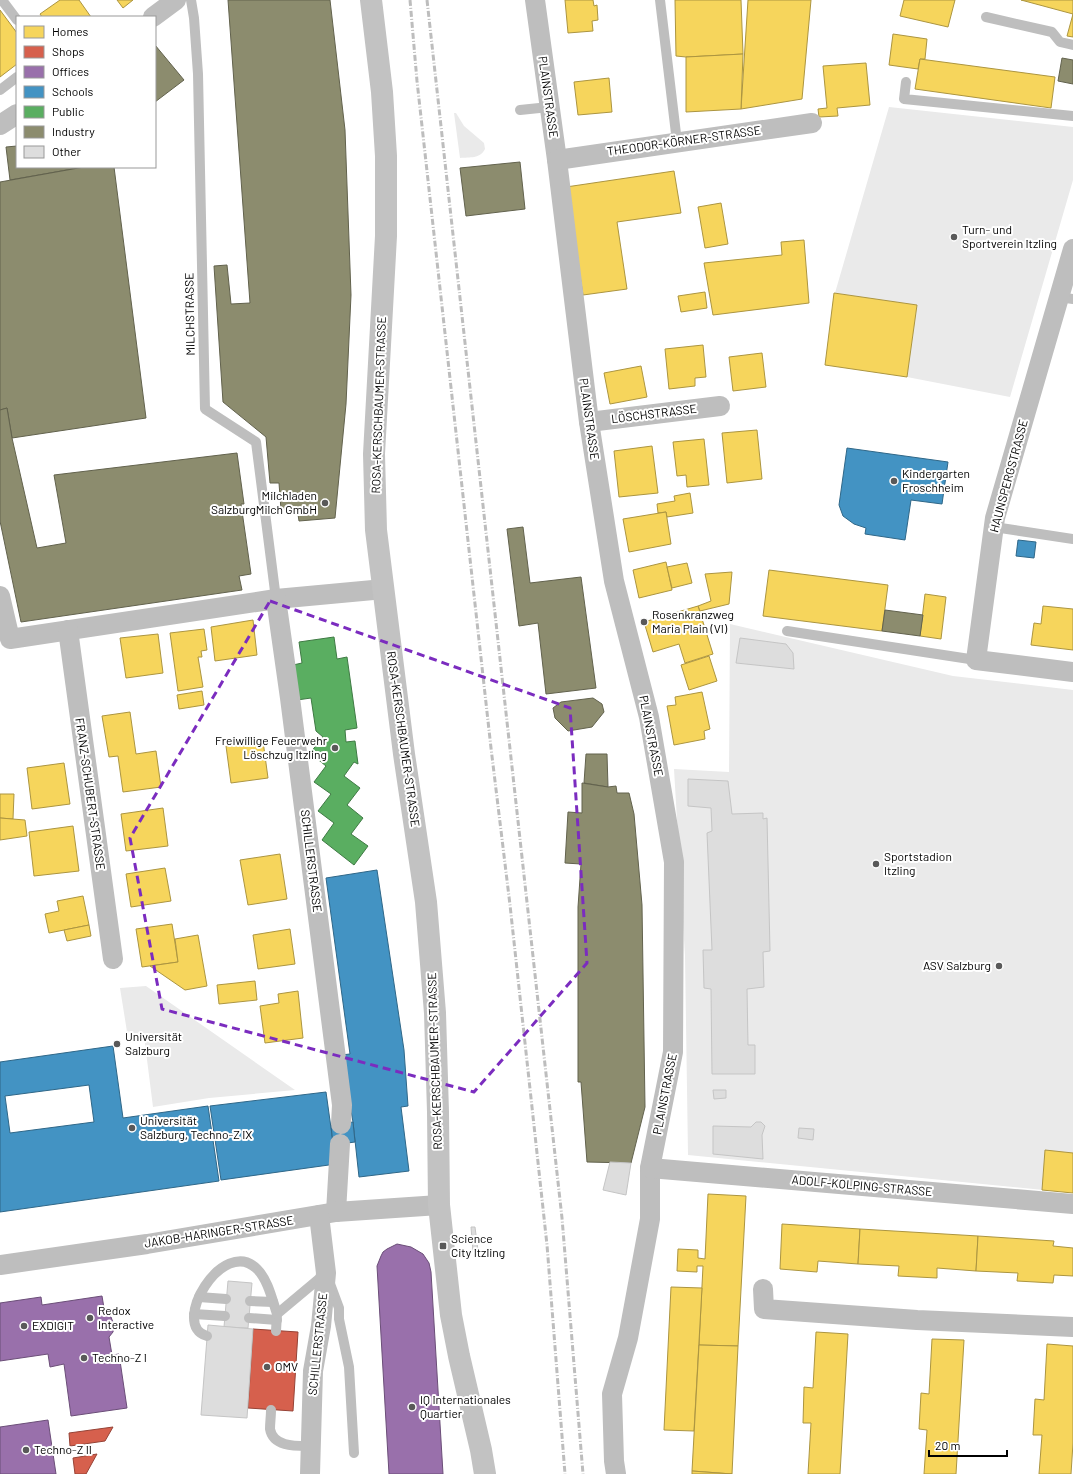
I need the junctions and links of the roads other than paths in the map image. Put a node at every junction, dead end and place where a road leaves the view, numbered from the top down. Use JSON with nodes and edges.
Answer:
{"nodes":[{"id":1,"x":2,"y":0,"type":"edge"},
{"id":2,"x":176,"y":0,"type":"edge"},
{"id":3,"x":191,"y":0,"type":"edge"},
{"id":4,"x":371,"y":0,"type":"edge"},
{"id":5,"x":535,"y":0,"type":"edge"},
{"id":6,"x":660,"y":0,"type":"edge"},
{"id":7,"x":154,"y":16,"type":"edge"},
{"id":8,"x":986,"y":17,"type":"dead end"},
{"id":9,"x":16,"y":19,"type":"edge"},
{"id":10,"x":1073,"y":45,"type":"edge"},
{"id":11,"x":16,"y":78,"type":"edge"},
{"id":12,"x":906,"y":82,"type":"dead end"},
{"id":13,"x":0,"y":90,"type":"edge"},
{"id":14,"x":549,"y":107,"type":"junction"},
{"id":15,"x":520,"y":110,"type":"dead end"},
{"id":16,"x":16,"y":115,"type":"edge"},
{"id":17,"x":1073,"y":116,"type":"edge"},
{"id":18,"x":812,"y":123,"type":"dead end"},
{"id":19,"x":0,"y":125,"type":"edge"},
{"id":20,"x":677,"y":142,"type":"junction"},
{"id":21,"x":557,"y":160,"type":"junction"},
{"id":22,"x":1073,"y":249,"type":"edge"},
{"id":23,"x":1066,"y":298,"type":"edge"},
{"id":24,"x":720,"y":406,"type":"dead end"},
{"id":25,"x":589,"y":422,"type":"junction"},
{"id":26,"x":994,"y":527,"type":"junction"},
{"id":27,"x":1073,"y":538,"type":"edge"},
{"id":28,"x":384,"y":589,"type":"junction"},
{"id":29,"x":0,"y":596,"type":"edge"},
{"id":30,"x":276,"y":599,"type":"junction"},
{"id":31,"x":68,"y":630,"type":"junction"},
{"id":32,"x":787,"y":631,"type":"dead end"},
{"id":33,"x":976,"y":660,"type":"junction"},
{"id":34,"x":1073,"y":672,"type":"edge"},
{"id":35,"x":113,"y":959,"type":"dead end"},
{"id":36,"x":341,"y":1124,"type":"dead end"},
{"id":37,"x":340,"y":1144,"type":"dead end"},
{"id":38,"x":650,"y":1168,"type":"junction"},
{"id":39,"x":1073,"y":1204,"type":"edge"},
{"id":40,"x":439,"y":1205,"type":"junction"},
{"id":41,"x":327,"y":1214,"type":"junction"},
{"id":42,"x":0,"y":1265,"type":"edge"},
{"id":43,"x":326,"y":1273,"type":"junction"},
{"id":44,"x":764,"y":1289,"type":"dead end"},
{"id":45,"x":199,"y":1297,"type":"junction"},
{"id":46,"x":226,"y":1299,"type":"dead end"},
{"id":47,"x":250,"y":1301,"type":"dead end"},
{"id":48,"x":273,"y":1302,"type":"junction"},
{"id":49,"x":194,"y":1314,"type":"junction"},
{"id":50,"x":225,"y":1316,"type":"dead end"},
{"id":51,"x":249,"y":1318,"type":"dead end"},
{"id":52,"x":277,"y":1322,"type":"junction"},
{"id":53,"x":1073,"y":1327,"type":"edge"},
{"id":54,"x":207,"y":1336,"type":"dead end"},
{"id":55,"x":271,"y":1410,"type":"dead end"},
{"id":56,"x":310,"y":1446,"type":"junction"},
{"id":57,"x":354,"y":1453,"type":"dead end"},
{"id":58,"x":310,"y":1474,"type":"edge"},
{"id":59,"x":485,"y":1474,"type":"edge"},
{"id":60,"x":616,"y":1474,"type":"edge"}],
"edges":[{"from":1,"to":9,"type":"lane"},
{"from":2,"to":7,"type":"street"},
{"from":3,"to":30,"type":"lane","name":"MILCHSTRASSE"},
{"from":4,"to":28,"type":"main road","name":"ROSA-KERSCHBAUMER-STRASSE"},
{"from":5,"to":14,"type":"street","name":"PLAINSTRASSE"},
{"from":6,"to":20,"type":"lane"},
{"from":8,"to":10,"type":"lane"},
{"from":11,"to":13,"type":"lane"},
{"from":12,"to":17,"type":"lane"},
{"from":14,"to":15,"type":"lane"},
{"from":14,"to":21,"type":"street","name":"PLAINSTRASSE"},
{"from":16,"to":19,"type":"street"},
{"from":18,"to":20,"type":"street","name":"THEODOR-KÖRNER-STRASSE"},
{"from":20,"to":21,"type":"street","name":"THEODOR-KÖRNER-STRASSE"},
{"from":21,"to":25,"type":"street","name":"PLAINSTRASSE"},
{"from":22,"to":23,"type":"street","name":"HAUNSPERGSTRASSE"},
{"from":23,"to":26,"type":"street","name":"HAUNSPERGSTRASSE"},
{"from":24,"to":25,"type":"street","name":"LÖSCHSTRASSE"},
{"from":25,"to":38,"type":"street","name":"PLAINSTRASSE"},
{"from":26,"to":27,"type":"lane"},
{"from":26,"to":33,"type":"street","name":"HAUNSPERGSTRASSE"},
{"from":28,"to":30,"type":"street"},
{"from":28,"to":40,"type":"main road","name":"ROSA-KERSCHBAUMER-STRASSE"},
{"from":29,"to":31,"type":"street"},
{"from":30,"to":31,"type":"street"},
{"from":30,"to":36,"type":"street","name":"SCHILLERSTRASSE"},
{"from":31,"to":35,"type":"street","name":"FRANZ-SCHUBERT-STRASSE"},
{"from":32,"to":33,"type":"lane"},
{"from":33,"to":34,"type":"street"},
{"from":37,"to":41,"type":"street","name":"SCHILLERSTRASSE"},
{"from":38,"to":39,"type":"street","name":"ADOLF-KOLPING-STRASSE"},
{"from":38,"to":60,"type":"street","name":"PLAINSTRASSE"},
{"from":40,"to":41,"type":"street","name":"JAKOB-HARINGER-STRASSE"},
{"from":40,"to":59,"type":"main road","name":"ROSA-KERSCHBAUMER-STRASSE"},
{"from":41,"to":42,"type":"street","name":"JAKOB-HARINGER-STRASSE"},
{"from":41,"to":43,"type":"street","name":"SCHILLERSTRASSE"},
{"from":43,"to":52,"type":"lane"},
{"from":43,"to":56,"type":"street","name":"SCHILLERSTRASSE"},
{"from":43,"to":57,"type":"lane"},
{"from":44,"to":53,"type":"street"},
{"from":45,"to":46,"type":"lane"},
{"from":45,"to":48,"type":"lane"},
{"from":45,"to":49,"type":"lane"},
{"from":47,"to":48,"type":"lane"},
{"from":48,"to":52,"type":"lane"},
{"from":49,"to":50,"type":"lane"},
{"from":49,"to":54,"type":"lane"},
{"from":51,"to":52,"type":"lane"},
{"from":55,"to":56,"type":"lane"},
{"from":56,"to":58,"type":"street","name":"SCHILLERSTRASSE"}]}
